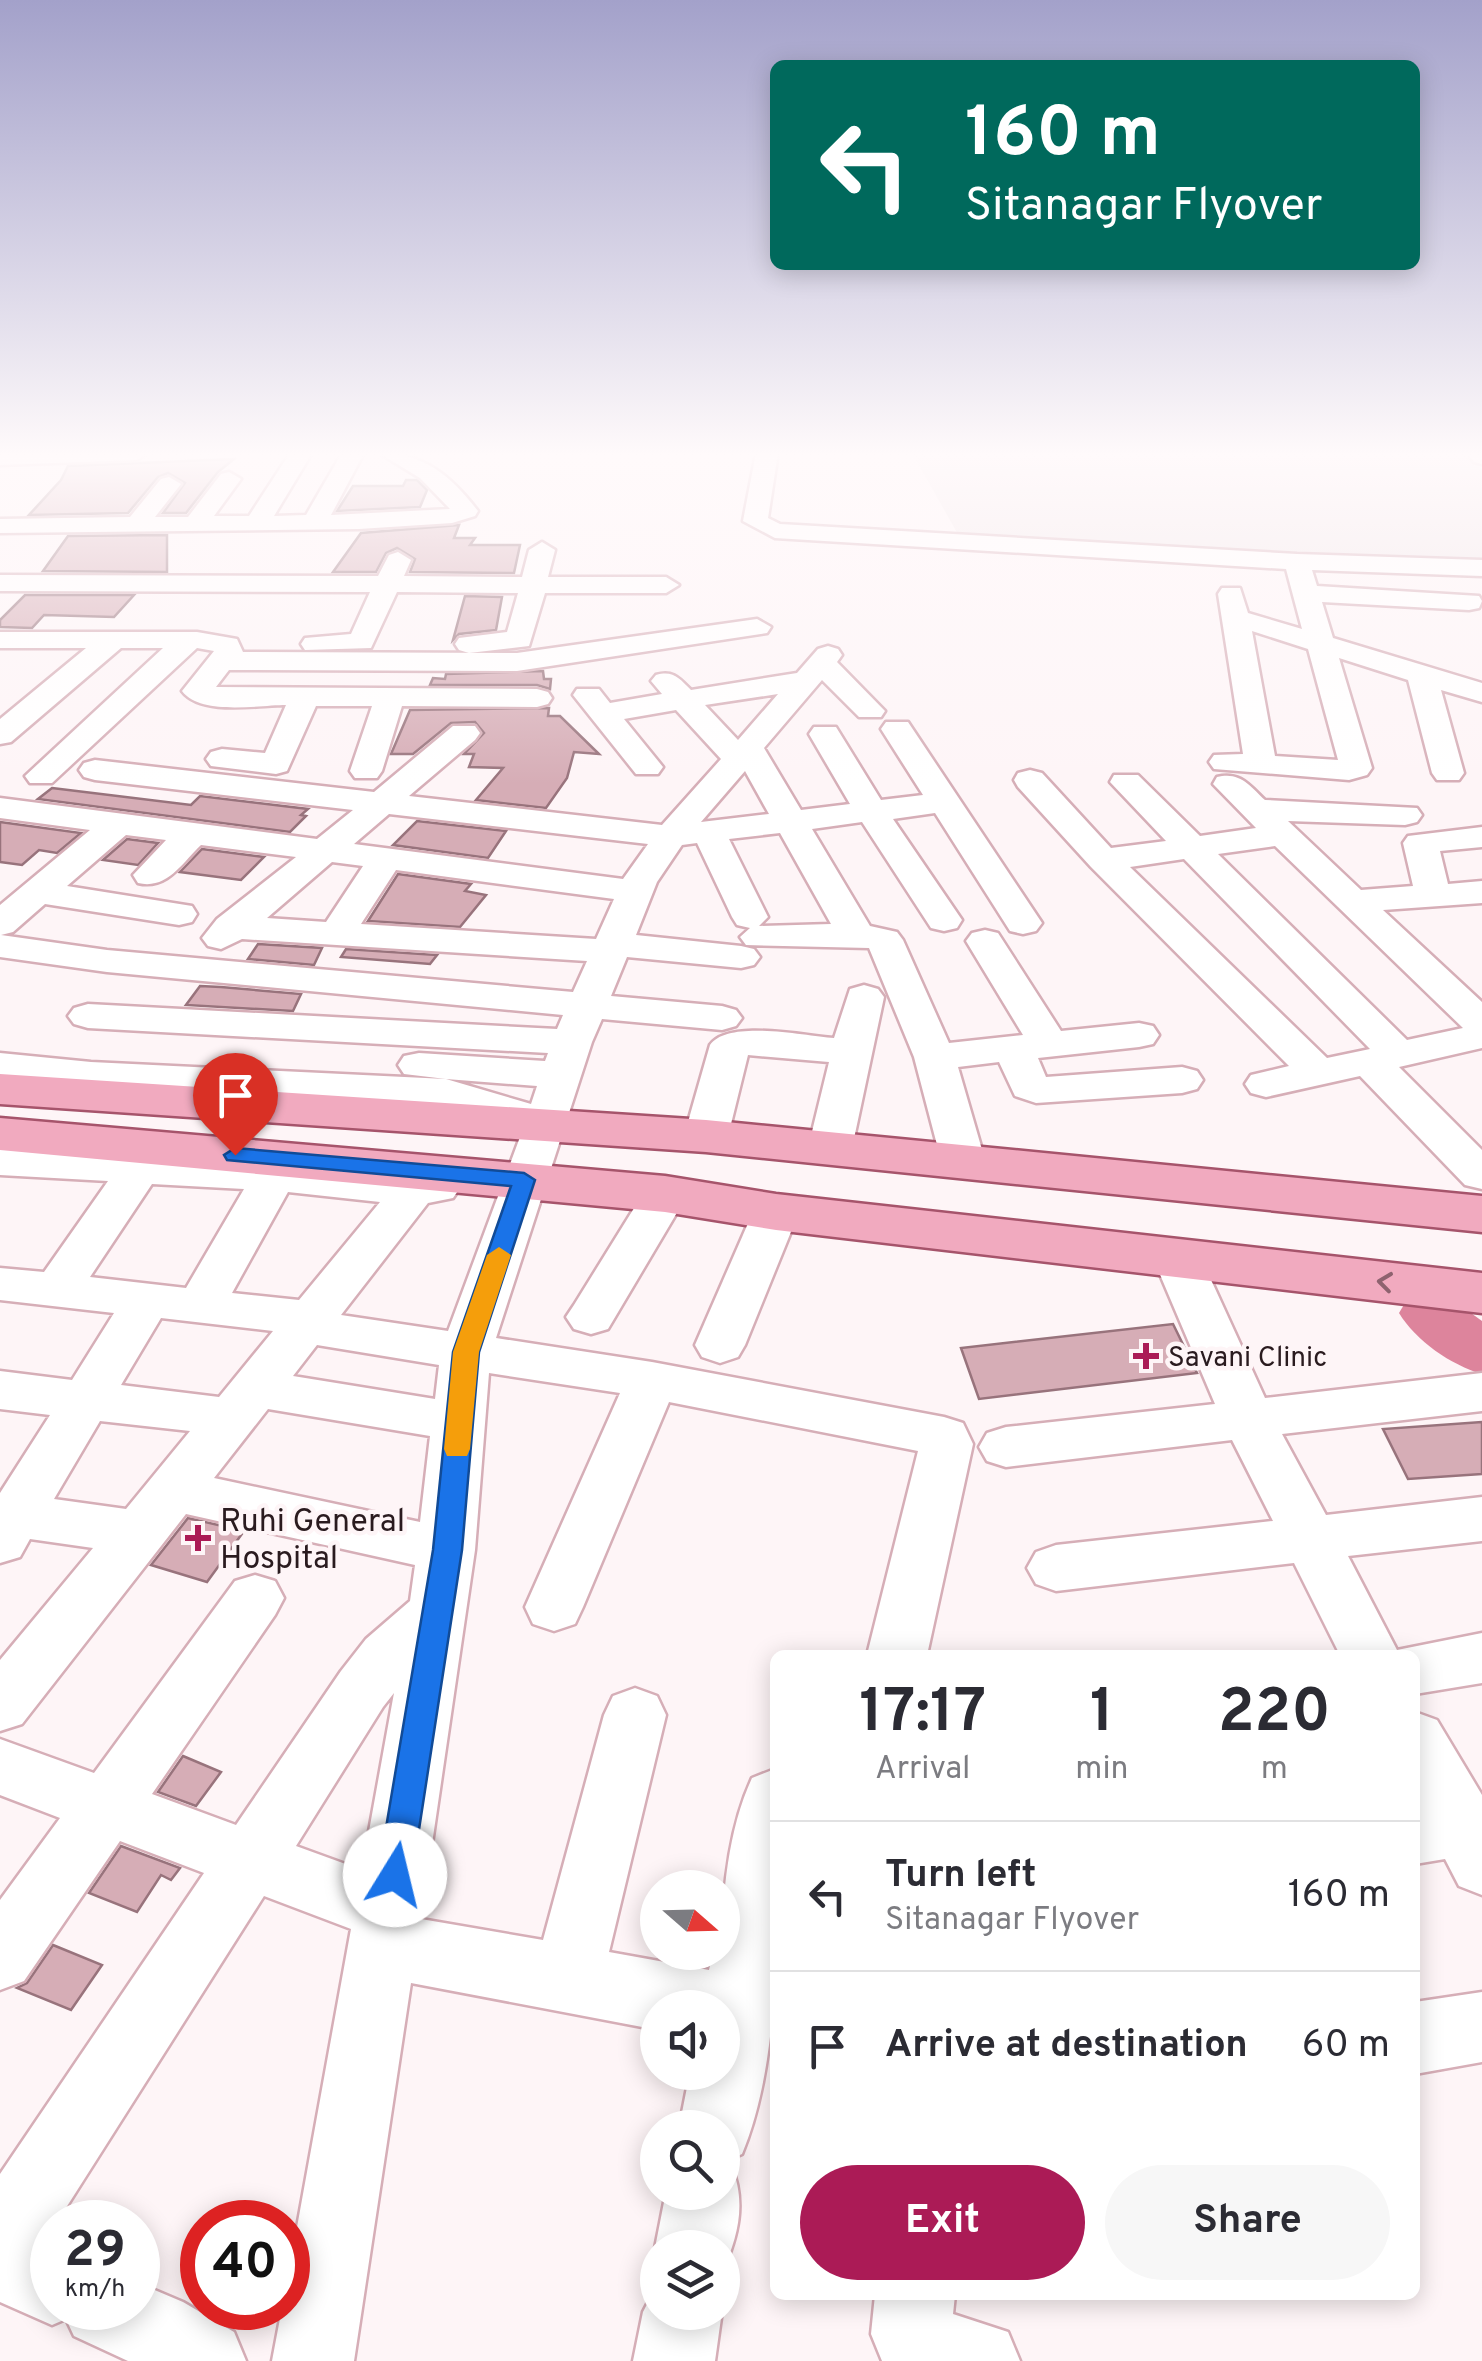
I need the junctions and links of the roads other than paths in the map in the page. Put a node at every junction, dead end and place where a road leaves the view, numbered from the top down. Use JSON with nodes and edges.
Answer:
{"nodes":[{"id":1,"x":33,"y":563,"type":"edge"},
{"id":2,"x":106,"y":563,"type":"edge"},
{"id":3,"x":178,"y":563,"type":"edge"},
{"id":4,"x":248,"y":563,"type":"edge"},
{"id":5,"x":318,"y":563,"type":"edge"},
{"id":6,"x":397,"y":563,"type":"edge"},
{"id":7,"x":469,"y":563,"type":"edge"},
{"id":8,"x":539,"y":563,"type":"edge"},
{"id":9,"x":1225,"y":563,"type":"edge"},
{"id":10,"x":1296,"y":563,"type":"edge"},
{"id":11,"x":1333,"y":563,"type":"edge"},
{"id":12,"x":1482,"y":568,"type":"edge"},
{"id":13,"x":90,"y":584,"type":"junction"},
{"id":14,"x":164,"y":584,"type":"junction"},
{"id":15,"x":238,"y":584,"type":"junction"},
{"id":16,"x":314,"y":584,"type":"junction"},
{"id":17,"x":387,"y":584,"type":"junction"},
{"id":18,"x":462,"y":584,"type":"junction"},
{"id":19,"x":533,"y":584,"type":"junction"},
{"id":20,"x":666,"y":585,"type":"dead end"},
{"id":21,"x":5,"y":590,"type":"edge"},
{"id":22,"x":1468,"y":602,"type":"dead end"},
{"id":23,"x":299,"y":611,"type":"dead end"},
{"id":24,"x":1237,"y":618,"type":"junction"},
{"id":25,"x":1313,"y":620,"type":"junction"},
{"id":26,"x":1350,"y":624,"type":"dead end"},
{"id":27,"x":757,"y":627,"type":"dead end"},
{"id":28,"x":704,"y":636,"type":"junction"},
{"id":29,"x":443,"y":637,"type":"junction"},
{"id":30,"x":26,"y":640,"type":"edge"},
{"id":31,"x":120,"y":640,"type":"junction"},
{"id":32,"x":634,"y":646,"type":"junction"},
{"id":33,"x":205,"y":647,"type":"junction"},
{"id":34,"x":285,"y":648,"type":"junction"},
{"id":35,"x":1356,"y":656,"type":"junction"},
{"id":36,"x":558,"y":658,"type":"junction"},
{"id":37,"x":1464,"y":660,"type":"dead end"},
{"id":38,"x":396,"y":662,"type":"junction"},
{"id":39,"x":0,"y":664,"type":"edge"},
{"id":40,"x":819,"y":666,"type":"junction"},
{"id":41,"x":1422,"y":676,"type":"junction"},
{"id":42,"x":756,"y":686,"type":"junction"},
{"id":43,"x":1482,"y":693,"type":"edge"},
{"id":44,"x":305,"y":697,"type":"junction"},
{"id":45,"x":387,"y":698,"type":"junction"},
{"id":46,"x":473,"y":698,"type":"junction"},
{"id":47,"x":537,"y":698,"type":"dead end"},
{"id":48,"x":682,"y":699,"type":"junction"},
{"id":49,"x":603,"y":713,"type":"junction"},
{"id":50,"x":4,"y":729,"type":"edge"},
{"id":51,"x":464,"y":734,"type":"junction"},
{"id":52,"x":825,"y":734,"type":"dead end"},
{"id":53,"x":204,"y":739,"type":"junction"},
{"id":54,"x":87,"y":749,"type":"junction"},
{"id":55,"x":743,"y":753,"type":"junction"},
{"id":56,"x":1261,"y":764,"type":"junction"},
{"id":57,"x":647,"y":767,"type":"dead end"},
{"id":58,"x":366,"y":771,"type":"dead end"},
{"id":59,"x":1448,"y":773,"type":"dead end"},
{"id":60,"x":41,"y":776,"type":"dead end"},
{"id":61,"x":451,"y":780,"type":"dead end"},
{"id":62,"x":1030,"y":780,"type":"dead end"},
{"id":63,"x":1126,"y":782,"type":"dead end"},
{"id":64,"x":945,"y":802,"type":"junction"},
{"id":65,"x":0,"y":808,"type":"edge"},
{"id":66,"x":870,"y":811,"type":"junction"},
{"id":67,"x":1405,"y":815,"type":"dead end"},
{"id":68,"x":792,"y":821,"type":"junction"},
{"id":69,"x":1270,"y":823,"type":"junction"},
{"id":70,"x":137,"y":825,"type":"junction"},
{"id":71,"x":708,"y":832,"type":"junction"},
{"id":72,"x":192,"y":833,"type":"junction"},
{"id":73,"x":672,"y":836,"type":"junction"},
{"id":74,"x":1482,"y":838,"type":"edge"},
{"id":75,"x":1192,"y":847,"type":"junction"},
{"id":76,"x":386,"y":858,"type":"junction"},
{"id":77,"x":1103,"y":860,"type":"junction"},
{"id":78,"x":151,"y":874,"type":"dead end"},
{"id":79,"x":635,"y":891,"type":"junction"},
{"id":80,"x":37,"y":892,"type":"junction"},
{"id":81,"x":1482,"y":892,"type":"edge"},
{"id":82,"x":1432,"y":895,"type":"junction"},
{"id":83,"x":1354,"y":902,"type":"junction"},
{"id":84,"x":179,"y":914,"type":"dead end"},
{"id":85,"x":944,"y":920,"type":"dead end"},
{"id":86,"x":1023,"y":923,"type":"dead end"},
{"id":87,"x":0,"y":924,"type":"edge"},
{"id":88,"x":338,"y":934,"type":"junction"},
{"id":89,"x":856,"y":934,"type":"junction"},
{"id":90,"x":750,"y":937,"type":"junction"},
{"id":91,"x":985,"y":941,"type":"dead end"},
{"id":92,"x":0,"y":946,"type":"edge"},
{"id":93,"x":611,"y":948,"type":"junction"},
{"id":94,"x":864,"y":998,"type":"dead end"},
{"id":95,"x":88,"y":1016,"type":"dead end"},
{"id":96,"x":722,"y":1018,"type":"dead end"},
{"id":97,"x":1139,"y":1035,"type":"dead end"},
{"id":98,"x":1480,"y":1036,"type":"edge"},
{"id":99,"x":1030,"y":1046,"type":"junction"},
{"id":100,"x":852,"y":1052,"type":"junction"},
{"id":101,"x":936,"y":1057,"type":"junction"},
{"id":102,"x":307,"y":1058,"type":"dead end"},
{"id":103,"x":1384,"y":1058,"type":"junction"},
{"id":104,"x":567,"y":1061,"type":"junction"},
{"id":105,"x":0,"y":1066,"type":"edge"},
{"id":106,"x":1319,"y":1072,"type":"junction"},
{"id":107,"x":1182,"y":1080,"type":"dead end"},
{"id":108,"x":1266,"y":1084,"type":"dead end"},
{"id":109,"x":0,"y":1089,"type":"edge"},
{"id":110,"x":706,"y":1136,"type":"junction"},
{"id":111,"x":830,"y":1148,"type":"junction"},
{"id":112,"x":4,"y":1160,"type":"edge"},
{"id":113,"x":963,"y":1160,"type":"junction"},
{"id":114,"x":138,"y":1170,"type":"junction"},
{"id":115,"x":1481,"y":1175,"type":"edge"},
{"id":116,"x":274,"y":1177,"type":"junction"},
{"id":117,"x":508,"y":1179,"type":"junction"},
{"id":118,"x":416,"y":1181,"type":"junction"},
{"id":119,"x":665,"y":1194,"type":"junction"},
{"id":120,"x":776,"y":1212,"type":"junction"},
{"id":121,"x":1482,"y":1214,"type":"edge"},
{"id":122,"x":1286,"y":1220,"type":"junction"},
{"id":123,"x":1482,"y":1240,"type":"edge"},
{"id":124,"x":1177,"y":1258,"type":"junction"},
{"id":125,"x":0,"y":1284,"type":"edge"},
{"id":126,"x":57,"y":1290,"type":"junction"},
{"id":127,"x":1482,"y":1293,"type":"edge"},
{"id":128,"x":147,"y":1300,"type":"junction"},
{"id":129,"x":200,"y":1306,"type":"junction"},
{"id":130,"x":591,"y":1317,"type":"dead end"},
{"id":131,"x":306,"y":1322,"type":"junction"},
{"id":132,"x":720,"y":1344,"type":"dead end"},
{"id":133,"x":466,"y":1352,"type":"junction"},
{"id":134,"x":652,"y":1380,"type":"junction"},
{"id":135,"x":0,"y":1390,"type":"edge"},
{"id":136,"x":1482,"y":1392,"type":"edge"},
{"id":137,"x":86,"y":1400,"type":"junction"},
{"id":138,"x":242,"y":1402,"type":"junction"},
{"id":139,"x":460,"y":1422,"type":"junction"},
{"id":140,"x":1249,"y":1422,"type":"junction"},
{"id":141,"x":1006,"y":1447,"type":"dead end"},
{"id":142,"x":172,"y":1490,"type":"junction"},
{"id":143,"x":1482,"y":1518,"type":"edge"},
{"id":144,"x":5,"y":1524,"type":"edge"},
{"id":145,"x":138,"y":1532,"type":"junction"},
{"id":146,"x":1308,"y":1539,"type":"junction"},
{"id":147,"x":1056,"y":1568,"type":"dead end"},
{"id":148,"x":443,"y":1581,"type":"junction"},
{"id":149,"x":255,"y":1598,"type":"dead end"},
{"id":150,"x":554,"y":1607,"type":"dead end"},
{"id":151,"x":898,"y":1650,"type":"edge"},
{"id":152,"x":1367,"y":1650,"type":"edge"},
{"id":153,"x":1482,"y":1658,"type":"edge"},
{"id":154,"x":1420,"y":1667,"type":"edge"},
{"id":155,"x":10,"y":1678,"type":"edge"},
{"id":156,"x":635,"y":1715,"type":"dead end"},
{"id":157,"x":1420,"y":1751,"type":"edge"},
{"id":158,"x":0,"y":1767,"type":"edge"},
{"id":159,"x":106,"y":1807,"type":"junction"},
{"id":160,"x":770,"y":1826,"type":"edge"},
{"id":161,"x":1460,"y":1838,"type":"edge"},
{"id":162,"x":249,"y":1861,"type":"junction"},
{"id":163,"x":386,"y":1928,"type":"junction"},
{"id":164,"x":0,"y":1957,"type":"edge"},
{"id":165,"x":568,"y":1978,"type":"junction"},
{"id":166,"x":640,"y":1992,"type":"edge"},
{"id":167,"x":740,"y":1993,"type":"edge"},
{"id":168,"x":1482,"y":2027,"type":"edge"},
{"id":169,"x":1420,"y":2037,"type":"edge"},
{"id":170,"x":0,"y":2242,"type":"edge"},
{"id":171,"x":0,"y":2261,"type":"edge"},
{"id":172,"x":30,"y":2275,"type":"edge"},
{"id":173,"x":914,"y":2300,"type":"edge"},
{"id":174,"x":680,"y":2330,"type":"edge"},
{"id":175,"x":312,"y":2361,"type":"edge"},
{"id":176,"x":674,"y":2361,"type":"edge"},
{"id":177,"x":979,"y":2361,"type":"edge"}],
"edges":[{"from":1,"to":21,"type":"street"},
{"from":2,"to":13,"type":"street"},
{"from":3,"to":14,"type":"street"},
{"from":4,"to":15,"type":"street"},
{"from":5,"to":16,"type":"street"},
{"from":6,"to":17,"type":"street"},
{"from":7,"to":18,"type":"street"},
{"from":8,"to":19,"type":"street"},
{"from":9,"to":24,"type":"street"},
{"from":10,"to":25,"type":"street"},
{"from":11,"to":12,"type":"street"},
{"from":13,"to":14,"type":"street"},
{"from":13,"to":21,"type":"street"},
{"from":13,"to":30,"type":"street"},
{"from":14,"to":15,"type":"street"},
{"from":14,"to":31,"type":"street"},
{"from":15,"to":16,"type":"street"},
{"from":15,"to":33,"type":"street"},
{"from":16,"to":17,"type":"street"},
{"from":16,"to":23,"type":"street"},
{"from":17,"to":18,"type":"street"},
{"from":17,"to":34,"type":"street"},
{"from":18,"to":19,"type":"street"},
{"from":18,"to":29,"type":"street"},
{"from":19,"to":20,"type":"street"},
{"from":19,"to":29,"type":"street"},
{"from":22,"to":25,"type":"street"},
{"from":24,"to":25,"type":"street"},
{"from":24,"to":56,"type":"street"},
{"from":25,"to":26,"type":"street"},
{"from":25,"to":35,"type":"street"},
{"from":25,"to":56,"type":"street"},
{"from":27,"to":28,"type":"street"},
{"from":28,"to":32,"type":"street"},
{"from":28,"to":42,"type":"street"},
{"from":29,"to":36,"type":"street"},
{"from":29,"to":38,"type":"street"},
{"from":30,"to":31,"type":"street"},
{"from":30,"to":39,"type":"street"},
{"from":31,"to":33,"type":"street"},
{"from":31,"to":50,"type":"street"},
{"from":32,"to":36,"type":"street"},
{"from":32,"to":48,"type":"street"},
{"from":33,"to":34,"type":"street"},
{"from":33,"to":53,"type":"street"},
{"from":33,"to":54,"type":"street"},
{"from":34,"to":38,"type":"street"},
{"from":35,"to":37,"type":"street"},
{"from":35,"to":41,"type":"street"},
{"from":36,"to":49,"type":"street"},
{"from":38,"to":45,"type":"street"},
{"from":40,"to":42,"type":"street"},
{"from":40,"to":55,"type":"street"},
{"from":40,"to":64,"type":"street"},
{"from":41,"to":43,"type":"street"},
{"from":41,"to":59,"type":"street"},
{"from":42,"to":48,"type":"street"},
{"from":44,"to":45,"type":"street"},
{"from":44,"to":53,"type":"street"},
{"from":44,"to":53,"type":"street"},
{"from":45,"to":46,"type":"street"},
{"from":45,"to":58,"type":"street"},
{"from":46,"to":47,"type":"street"},
{"from":46,"to":51,"type":"street"},
{"from":48,"to":49,"type":"street"},
{"from":48,"to":55,"type":"street"},
{"from":49,"to":57,"type":"street"},
{"from":50,"to":54,"type":"street"},
{"from":51,"to":61,"type":"street"},
{"from":51,"to":88,"type":"street"},
{"from":52,"to":66,"type":"street"},
{"from":53,"to":54,"type":"street"},
{"from":53,"to":70,"type":"street"},
{"from":53,"to":73,"type":"street"},
{"from":54,"to":60,"type":"street"},
{"from":55,"to":68,"type":"street"},
{"from":55,"to":73,"type":"street"},
{"from":56,"to":69,"type":"street"},
{"from":62,"to":77,"type":"street"},
{"from":63,"to":75,"type":"street"},
{"from":64,"to":66,"type":"street"},
{"from":64,"to":86,"type":"street"},
{"from":65,"to":70,"type":"street"},
{"from":66,"to":68,"type":"street"},
{"from":66,"to":85,"type":"street"},
{"from":67,"to":69,"type":"street"},
{"from":68,"to":71,"type":"street"},
{"from":68,"to":89,"type":"street"},
{"from":69,"to":75,"type":"street"},
{"from":69,"to":83,"type":"street"},
{"from":70,"to":72,"type":"street"},
{"from":70,"to":80,"type":"street"},
{"from":71,"to":73,"type":"street"},
{"from":71,"to":90,"type":"street"},
{"from":72,"to":76,"type":"street"},
{"from":72,"to":78,"type":"street"},
{"from":73,"to":79,"type":"street"},
{"from":74,"to":82,"type":"street"},
{"from":75,"to":77,"type":"street"},
{"from":75,"to":103,"type":"street"},
{"from":76,"to":79,"type":"street"},
{"from":76,"to":88,"type":"street"},
{"from":77,"to":106,"type":"street"},
{"from":79,"to":93,"type":"street"},
{"from":80,"to":84,"type":"street"},
{"from":80,"to":87,"type":"street"},
{"from":81,"to":82,"type":"street"},
{"from":82,"to":83,"type":"street"},
{"from":83,"to":98,"type":"street"},
{"from":88,"to":93,"type":"street"},
{"from":89,"to":90,"type":"street"},
{"from":89,"to":101,"type":"street"},
{"from":90,"to":93,"type":"street"},
{"from":91,"to":99,"type":"street"},
{"from":92,"to":104,"type":"street"},
{"from":93,"to":104,"type":"street"},
{"from":94,"to":100,"type":"street"},
{"from":95,"to":104,"type":"street"},
{"from":96,"to":104,"type":"street"},
{"from":97,"to":99,"type":"street"},
{"from":98,"to":103,"type":"street"},
{"from":99,"to":101,"type":"street"},
{"from":99,"to":107,"type":"street"},
{"from":100,"to":110,"type":"street"},
{"from":100,"to":111,"type":"street"},
{"from":101,"to":113,"type":"street"},
{"from":102,"to":104,"type":"street"},
{"from":103,"to":106,"type":"street"},
{"from":103,"to":115,"type":"street"},
{"from":104,"to":105,"type":"street"},
{"from":104,"to":109,"type":"main road"},
{"from":104,"to":110,"type":"main road"},
{"from":104,"to":117,"type":"street"},
{"from":106,"to":108,"type":"street"},
{"from":110,"to":111,"type":"main road"},
{"from":111,"to":113,"type":"main road"},
{"from":112,"to":114,"type":"street"},
{"from":112,"to":118,"type":"main road"},
{"from":113,"to":121,"type":"main road"},
{"from":114,"to":116,"type":"street"},
{"from":114,"to":126,"type":"street"},
{"from":116,"to":118,"type":"street"},
{"from":116,"to":129,"type":"street"},
{"from":117,"to":118,"type":"main road"},
{"from":117,"to":119,"type":"main road"},
{"from":117,"to":133,"type":"street"},
{"from":118,"to":131,"type":"street"},
{"from":119,"to":120,"type":"main road"},
{"from":119,"to":130,"type":"street"},
{"from":120,"to":124,"type":"main road"},
{"from":120,"to":132,"type":"street"},
{"from":122,"to":122,"type":"main road"},
{"from":122,"to":123,"type":"main road"},
{"from":127,"to":124,"type":"main road","one_way":true},
{"from":124,"to":140,"type":"street"},
{"from":125,"to":126,"type":"street"},
{"from":126,"to":128,"type":"street"},
{"from":128,"to":129,"type":"street"},
{"from":128,"to":137,"type":"street"},
{"from":129,"to":131,"type":"street"},
{"from":131,"to":133,"type":"street"},
{"from":131,"to":138,"type":"street"},
{"from":133,"to":134,"type":"street"},
{"from":133,"to":139,"type":"street"},
{"from":134,"to":150,"type":"street"},
{"from":134,"to":151,"type":"street"},
{"from":135,"to":137,"type":"street"},
{"from":136,"to":140,"type":"street"},
{"from":137,"to":138,"type":"street"},
{"from":137,"to":144,"type":"street"},
{"from":138,"to":139,"type":"street"},
{"from":138,"to":142,"type":"street"},
{"from":139,"to":148,"type":"street"},
{"from":140,"to":141,"type":"street"},
{"from":140,"to":146,"type":"street"},
{"from":142,"to":145,"type":"street"},
{"from":142,"to":148,"type":"street"},
{"from":143,"to":146,"type":"street"},
{"from":144,"to":145,"type":"street"},
{"from":145,"to":155,"type":"street"},
{"from":146,"to":147,"type":"street"},
{"from":146,"to":152,"type":"street"},
{"from":148,"to":162,"type":"street"},
{"from":148,"to":163,"type":"street"},
{"from":149,"to":159,"type":"street"},
{"from":153,"to":154,"type":"street"},
{"from":156,"to":165,"type":"street"},
{"from":157,"to":161,"type":"street"},
{"from":158,"to":159,"type":"street"},
{"from":159,"to":162,"type":"street"},
{"from":159,"to":164,"type":"street"},
{"from":160,"to":167,"type":"street"},
{"from":162,"to":163,"type":"street"},
{"from":162,"to":170,"type":"street"},
{"from":163,"to":165,"type":"street"},
{"from":163,"to":175,"type":"street"},
{"from":165,"to":166,"type":"street"},
{"from":168,"to":169,"type":"street"},
{"from":171,"to":172,"type":"street"},
{"from":173,"to":177,"type":"street"},
{"from":174,"to":176,"type":"street"}]}
